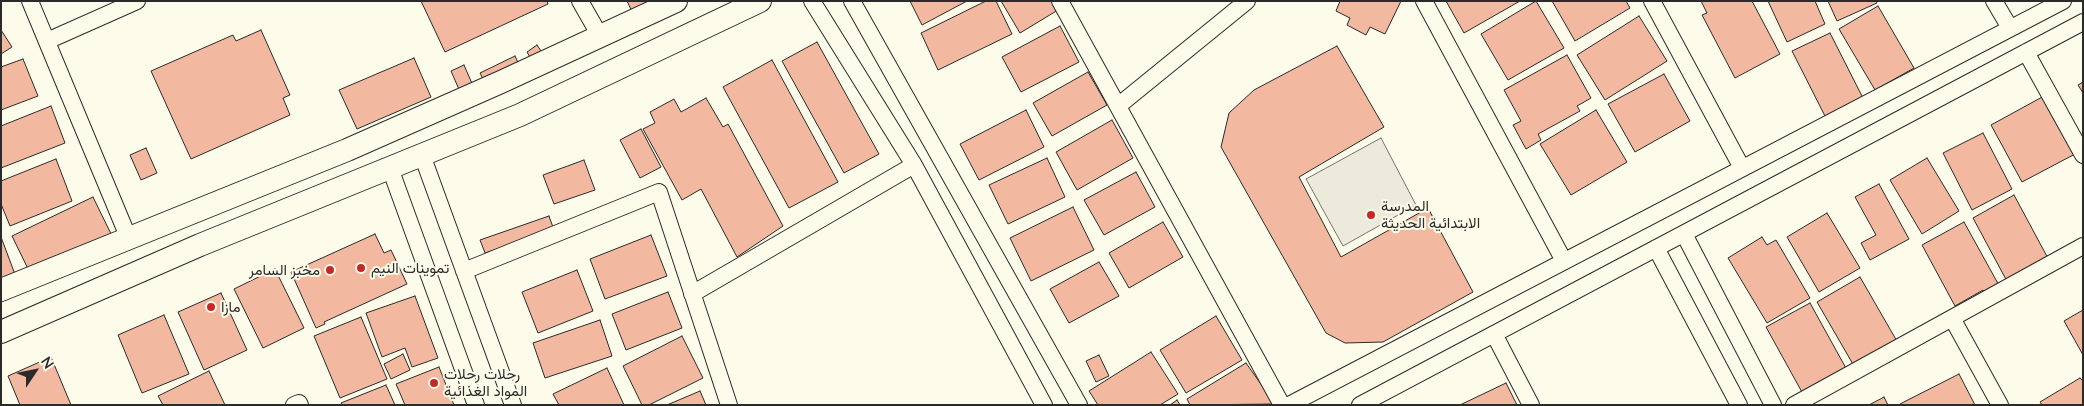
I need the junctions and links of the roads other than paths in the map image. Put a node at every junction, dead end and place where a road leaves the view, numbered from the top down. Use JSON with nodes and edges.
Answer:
{"nodes":[{"id":1,"x":30,"y":1,"type":"edge"},
{"id":2,"x":137,"y":1,"type":"edge"},
{"id":3,"x":580,"y":1,"type":"edge"},
{"id":4,"x":676,"y":1,"type":"edge"},
{"id":5,"x":760,"y":1,"type":"edge"},
{"id":6,"x":812,"y":1,"type":"edge"},
{"id":7,"x":852,"y":1,"type":"edge"},
{"id":8,"x":1060,"y":1,"type":"edge"},
{"id":9,"x":1247,"y":1,"type":"edge"},
{"id":10,"x":1424,"y":1,"type":"edge"},
{"id":11,"x":1652,"y":1,"type":"edge"},
{"id":12,"x":1994,"y":1,"type":"edge"},
{"id":13,"x":2062,"y":1,"type":"edge"},
{"id":14,"x":2083,"y":22,"type":"edge"},
{"id":15,"x":2010,"y":28,"type":"junction"},
{"id":16,"x":600,"y":36,"type":"junction"},
{"id":17,"x":47,"y":41,"type":"junction"},
{"id":18,"x":2026,"y":52,"type":"junction"},
{"id":19,"x":1118,"y":106,"type":"junction"},
{"id":20,"x":422,"y":155,"type":"junction"},
{"id":21,"x":2083,"y":155,"type":"edge"},
{"id":22,"x":914,"y":165,"type":"junction"},
{"id":23,"x":390,"y":168,"type":"junction"},
{"id":24,"x":1742,"y":168,"type":"junction"},
{"id":25,"x":1684,"y":234,"type":"junction"},
{"id":26,"x":129,"y":239,"type":"junction"},
{"id":27,"x":2083,"y":246,"type":"edge"},
{"id":28,"x":1656,"y":248,"type":"junction"},
{"id":29,"x":1564,"y":261,"type":"junction"},
{"id":30,"x":464,"y":271,"type":"junction"},
{"id":31,"x":1,"y":290,"type":"edge"},
{"id":32,"x":692,"y":294,"type":"junction"},
{"id":33,"x":1952,"y":318,"type":"junction"},
{"id":34,"x":1,"y":332,"type":"edge"},
{"id":35,"x":1494,"y":334,"type":"junction"},
{"id":36,"x":294,"y":405,"type":"edge"},
{"id":37,"x":300,"y":405,"type":"edge"},
{"id":38,"x":476,"y":405,"type":"edge"},
{"id":39,"x":513,"y":405,"type":"edge"},
{"id":40,"x":729,"y":405,"type":"edge"},
{"id":41,"x":1044,"y":405,"type":"edge"},
{"id":42,"x":1079,"y":405,"type":"edge"},
{"id":43,"x":1282,"y":405,"type":"edge"},
{"id":44,"x":1288,"y":405,"type":"edge"},
{"id":45,"x":1360,"y":405,"type":"edge"},
{"id":46,"x":1530,"y":405,"type":"edge"},
{"id":47,"x":1739,"y":405,"type":"edge"},
{"id":48,"x":1773,"y":405,"type":"edge"},
{"id":49,"x":1794,"y":405,"type":"edge"},
{"id":50,"x":2000,"y":405,"type":"edge"}],
"edges":[{"from":1,"to":17,"type":"street"},
{"from":2,"to":17,"type":"street"},
{"from":3,"to":16,"type":"street"},
{"from":4,"to":16,"type":"main road"},
{"from":5,"to":20,"type":"main road"},
{"from":6,"to":22,"type":"street"},
{"from":7,"to":42,"type":"street"},
{"from":8,"to":19,"type":"street"},
{"from":9,"to":19,"type":"street"},
{"from":10,"to":29,"type":"street"},
{"from":11,"to":24,"type":"street"},
{"from":12,"to":15,"type":"street"},
{"from":13,"to":15,"type":"street"},
{"from":14,"to":18,"type":"street"},
{"from":15,"to":24,"type":"street"},
{"from":16,"to":26,"type":"main road"},
{"from":17,"to":26,"type":"street"},
{"from":18,"to":21,"type":"street"},
{"from":18,"to":25,"type":"street"},
{"from":19,"to":43,"type":"street"},
{"from":20,"to":23,"type":"main road"},
{"from":20,"to":30,"type":"street"},
{"from":22,"to":32,"type":"street"},
{"from":22,"to":41,"type":"street"},
{"from":23,"to":34,"type":"main road"},
{"from":23,"to":38,"type":"street"},
{"from":24,"to":29,"type":"street"},
{"from":25,"to":28,"type":"street"},
{"from":25,"to":48,"type":"street"},
{"from":26,"to":31,"type":"main road"},
{"from":27,"to":33,"type":"street"},
{"from":28,"to":35,"type":"street"},
{"from":28,"to":47,"type":"street"},
{"from":29,"to":44,"type":"street"},
{"from":30,"to":32,"type":"street"},
{"from":30,"to":39,"type":"street"},
{"from":32,"to":40,"type":"street"},
{"from":33,"to":49,"type":"street"},
{"from":33,"to":50,"type":"street"},
{"from":35,"to":45,"type":"street"},
{"from":35,"to":46,"type":"street"},
{"from":36,"to":37,"type":"street"}]}
